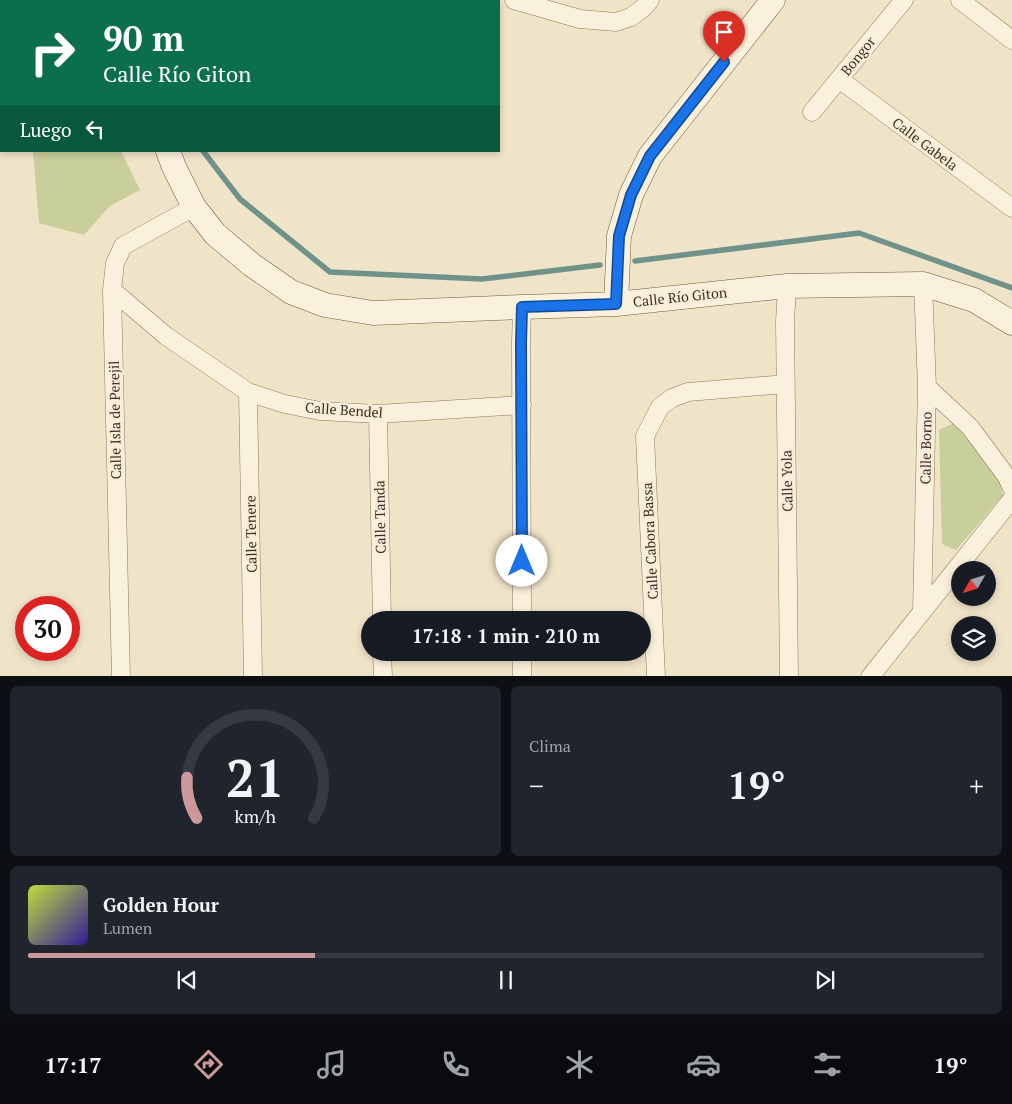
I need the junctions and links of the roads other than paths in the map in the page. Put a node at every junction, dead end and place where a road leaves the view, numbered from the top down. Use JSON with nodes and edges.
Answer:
{"nodes":[{"id":1,"x":514,"y":0,"type":"edge"},
{"id":2,"x":650,"y":0,"type":"edge"},
{"id":3,"x":773,"y":0,"type":"edge"},
{"id":4,"x":904,"y":0,"type":"edge"},
{"id":5,"x":960,"y":0,"type":"edge"},
{"id":6,"x":1012,"y":40,"type":"edge"},
{"id":7,"x":839,"y":79,"type":"junction"},
{"id":8,"x":812,"y":112,"type":"dead end"},
{"id":9,"x":168,"y":152,"type":"edge"},
{"id":10,"x":194,"y":207,"type":"junction"},
{"id":11,"x":1012,"y":208,"type":"edge"},
{"id":12,"x":924,"y":284,"type":"junction"},
{"id":13,"x":787,"y":286,"type":"junction"},
{"id":14,"x":112,"y":290,"type":"junction"},
{"id":15,"x":616,"y":304,"type":"junction"},
{"id":16,"x":522,"y":307,"type":"junction"},
{"id":17,"x":1012,"y":323,"type":"edge"},
{"id":18,"x":786,"y":384,"type":"junction"},
{"id":19,"x":927,"y":386,"type":"junction"},
{"id":20,"x":248,"y":392,"type":"junction"},
{"id":21,"x":522,"y":405,"type":"junction"},
{"id":22,"x":378,"y":414,"type":"junction"},
{"id":23,"x":1012,"y":488,"type":"edge"},
{"id":24,"x":1012,"y":499,"type":"edge"},
{"id":25,"x":382,"y":611,"type":"edge"},
{"id":26,"x":522,"y":611,"type":"edge"},
{"id":27,"x":922,"y":612,"type":"junction"},
{"id":28,"x":382,"y":661,"type":"edge"},
{"id":29,"x":522,"y":661,"type":"edge"},
{"id":30,"x":121,"y":676,"type":"edge"},
{"id":31,"x":253,"y":676,"type":"edge"},
{"id":32,"x":383,"y":676,"type":"edge"},
{"id":33,"x":522,"y":676,"type":"edge"},
{"id":34,"x":656,"y":676,"type":"edge"},
{"id":35,"x":789,"y":676,"type":"edge"},
{"id":36,"x":870,"y":676,"type":"edge"}],
"edges":[{"from":1,"to":2,"type":"street"},
{"from":3,"to":15,"type":"street"},
{"from":4,"to":7,"type":"street","name":"Bongor"},
{"from":5,"to":6,"type":"street"},
{"from":7,"to":8,"type":"street","name":"Bongor"},
{"from":7,"to":11,"type":"street","name":"Calle Gabela"},
{"from":9,"to":10,"type":"street","name":"Calle Río Giton"},
{"from":10,"to":14,"type":"street","name":"Calle Isla de Perejil"},
{"from":10,"to":16,"type":"street","name":"Calle Río Giton"},
{"from":12,"to":13,"type":"street","name":"Calle Río Giton"},
{"from":12,"to":17,"type":"street","name":"Calle Río Giton"},
{"from":12,"to":19,"type":"street","name":"Calle Borno"},
{"from":13,"to":15,"type":"street","name":"Calle Río Giton"},
{"from":13,"to":18,"type":"street","name":"Calle Yola"},
{"from":14,"to":20,"type":"street","name":"Calle Bendel"},
{"from":14,"to":30,"type":"street","name":"Calle Isla de Perejil"},
{"from":15,"to":16,"type":"street","name":"Calle Río Giton"},
{"from":16,"to":21,"type":"street"},
{"from":18,"to":34,"type":"street","name":"Calle Cabora Bassa"},
{"from":18,"to":35,"type":"street","name":"Calle Yola"},
{"from":19,"to":23,"type":"street"},
{"from":19,"to":27,"type":"street","name":"Calle Borno"},
{"from":20,"to":22,"type":"street","name":"Calle Bendel"},
{"from":20,"to":31,"type":"street","name":"Calle Tenere"},
{"from":21,"to":22,"type":"street","name":"Calle Bendel"},
{"from":21,"to":26,"type":"street"},
{"from":22,"to":25,"type":"street","name":"Calle Tanda"},
{"from":24,"to":27,"type":"street"},
{"from":27,"to":36,"type":"street"},
{"from":28,"to":32,"type":"street"},
{"from":29,"to":33,"type":"street"}]}
